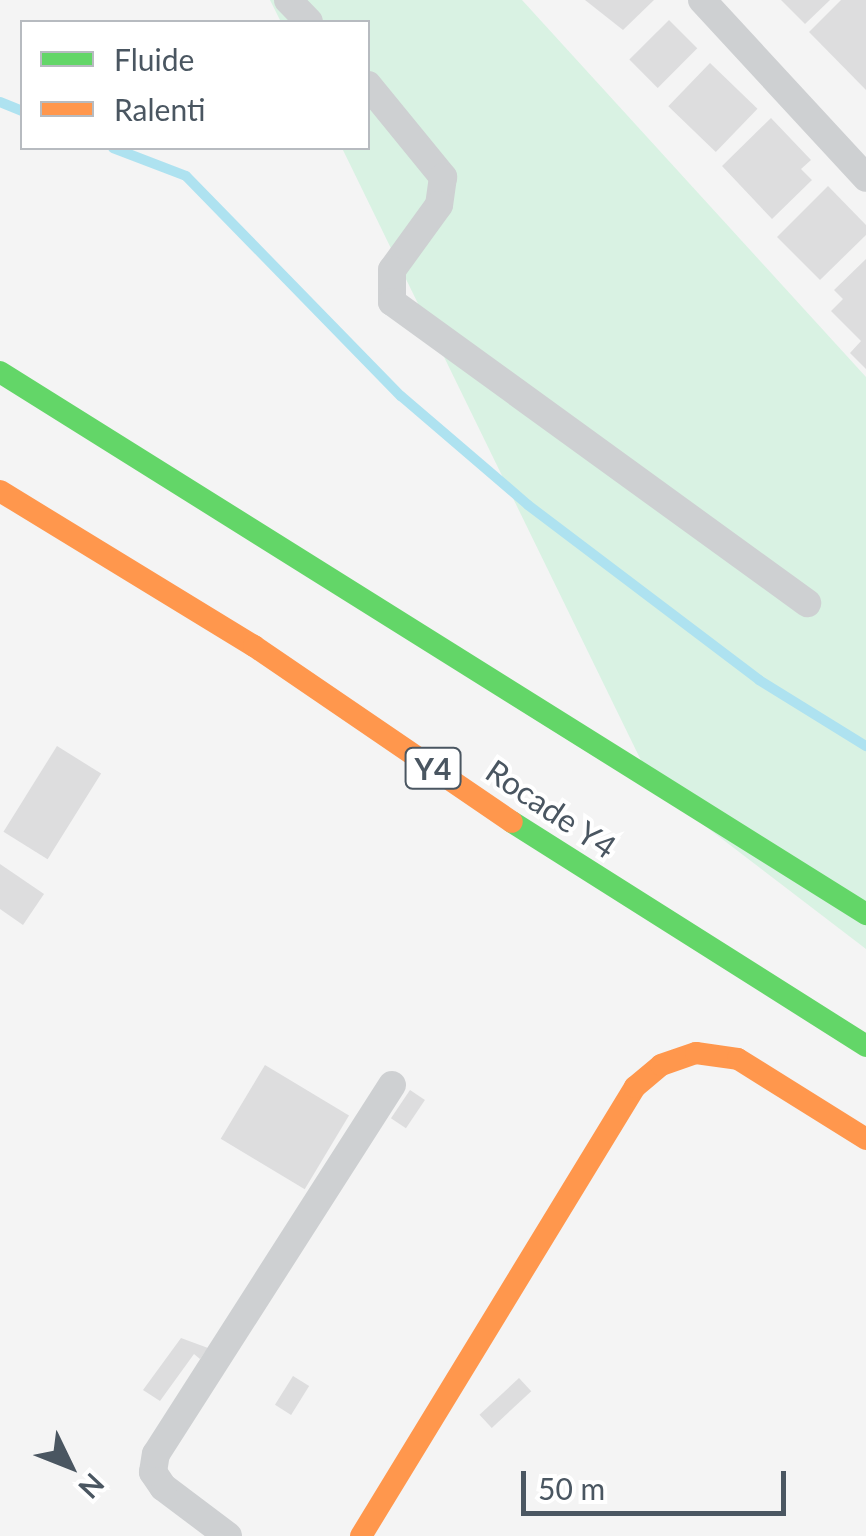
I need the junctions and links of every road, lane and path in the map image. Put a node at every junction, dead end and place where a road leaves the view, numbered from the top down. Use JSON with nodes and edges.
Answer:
{"nodes":[{"id":1,"x":288,"y":0,"type":"edge"},
{"id":2,"x":702,"y":0,"type":"edge"},
{"id":3,"x":307,"y":20,"type":"edge"},
{"id":4,"x":370,"y":87,"type":"edge"},
{"id":5,"x":866,"y":178,"type":"edge"},
{"id":6,"x":0,"y":372,"type":"edge"},
{"id":7,"x":0,"y":491,"type":"edge"},
{"id":8,"x":808,"y":603,"type":"dead end"},
{"id":9,"x":866,"y":914,"type":"edge"},
{"id":10,"x":866,"y":1046,"type":"edge"},
{"id":11,"x":392,"y":1085,"type":"dead end"},
{"id":12,"x":866,"y":1140,"type":"edge"},
{"id":13,"x":228,"y":1536,"type":"edge"},
{"id":14,"x":361,"y":1536,"type":"edge"}],
"edges":[{"from":1,"to":3,"type":"street"},
{"from":2,"to":5,"type":"street"},
{"from":4,"to":8,"type":"street"},
{"from":6,"to":9,"type":"main road"},
{"from":7,"to":10,"type":"main road","name":"Rocade Y4","number":"Y4"},
{"from":11,"to":13,"type":"street"},
{"from":12,"to":14,"type":"main road"}]}
